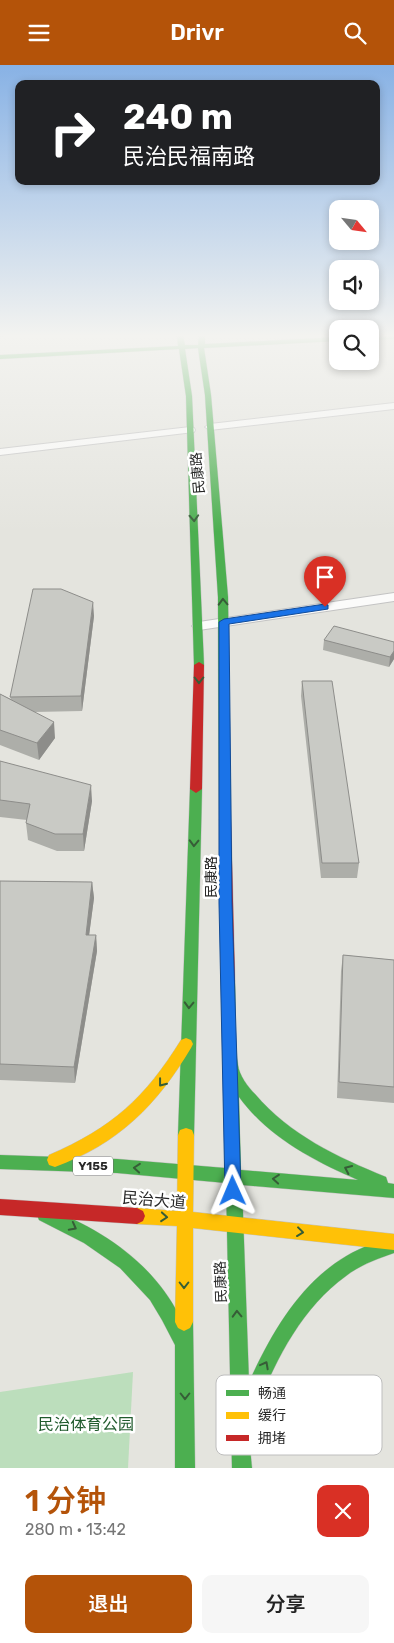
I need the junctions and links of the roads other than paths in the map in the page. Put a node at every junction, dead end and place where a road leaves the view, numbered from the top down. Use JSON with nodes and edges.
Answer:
{"nodes":[{"id":1,"x":189,"y":401,"type":"edge"},
{"id":2,"x":207,"y":401,"type":"edge"},
{"id":3,"x":394,"y":406,"type":"edge"},
{"id":4,"x":210,"y":427,"type":"junction"},
{"id":5,"x":190,"y":430,"type":"junction"},
{"id":6,"x":0,"y":452,"type":"edge"},
{"id":7,"x":394,"y":597,"type":"edge"},
{"id":8,"x":224,"y":622,"type":"junction"},
{"id":9,"x":199,"y":626,"type":"junction"},
{"id":10,"x":188,"y":1042,"type":"junction"},
{"id":11,"x":230,"y":1065,"type":"junction"},
{"id":12,"x":0,"y":1162,"type":"edge"},
{"id":13,"x":44,"y":1164,"type":"junction"},
{"id":14,"x":185,"y":1171,"type":"junction"},
{"id":15,"x":233,"y":1175,"type":"junction"},
{"id":16,"x":394,"y":1186,"type":"edge"},
{"id":17,"x":394,"y":1191,"type":"edge"},
{"id":18,"x":0,"y":1207,"type":"edge"},
{"id":19,"x":28,"y":1208,"type":"junction"},
{"id":20,"x":185,"y":1219,"type":"junction"},
{"id":21,"x":234,"y":1224,"type":"junction"},
{"id":22,"x":394,"y":1243,"type":"edge"},
{"id":23,"x":185,"y":1347,"type":"junction"},
{"id":24,"x":239,"y":1375,"type":"edge"},
{"id":25,"x":259,"y":1375,"type":"edge"},
{"id":26,"x":242,"y":1455,"type":"edge"},
{"id":27,"x":184,"y":1468,"type":"edge"},
{"id":28,"x":242,"y":1468,"type":"edge"}],
"edges":[{"from":1,"to":5,"type":"main road","name":"民康路"},
{"from":2,"to":4,"type":"main road","name":"民康路"},
{"from":3,"to":4,"type":"street"},
{"from":8,"to":4,"type":"main road","name":"民康路","one_way":true},
{"from":5,"to":6,"type":"street"},
{"from":5,"to":9,"type":"main road","name":"民康路","one_way":true},
{"from":7,"to":8,"type":"street"},
{"from":8,"to":9,"type":"street"},
{"from":8,"to":11,"type":"main road","name":"民康路"},
{"from":9,"to":10,"type":"main road","name":"民康路","one_way":true},
{"from":10,"to":13,"type":"main road","one_way":true},
{"from":10,"to":14,"type":"main road","name":"民康路"},
{"from":11,"to":15,"type":"main road","name":"民康路"},
{"from":16,"to":11,"type":"main road","one_way":true},
{"from":12,"to":13,"type":"main road","name":"民治大道","number":"Y155"},
{"from":14,"to":13,"type":"main road","name":"民治大道","number":"Y155","one_way":true},
{"from":14,"to":15,"type":"main road","name":"民治大道","number":"Y155"},
{"from":14,"to":20,"type":"main road","name":"民康路"},
{"from":17,"to":15,"type":"main road","name":"民治大道","number":"Y155","one_way":true},
{"from":15,"to":21,"type":"main road","name":"民康路"},
{"from":18,"to":19,"type":"main road","name":"民治大道"},
{"from":19,"to":20,"type":"main road","name":"民治大道","one_way":true},
{"from":19,"to":23,"type":"main road","one_way":true},
{"from":20,"to":21,"type":"main road","name":"民治大道"},
{"from":20,"to":23,"type":"main road","name":"民康路","one_way":true},
{"from":21,"to":22,"type":"main road","name":"民治大道","one_way":true},
{"from":24,"to":21,"type":"main road","name":"民康路","one_way":true},
{"from":25,"to":22,"type":"main road","one_way":true},
{"from":23,"to":27,"type":"main road","name":"民康路","one_way":true},
{"from":26,"to":28,"type":"main road","name":"民康路"}]}
